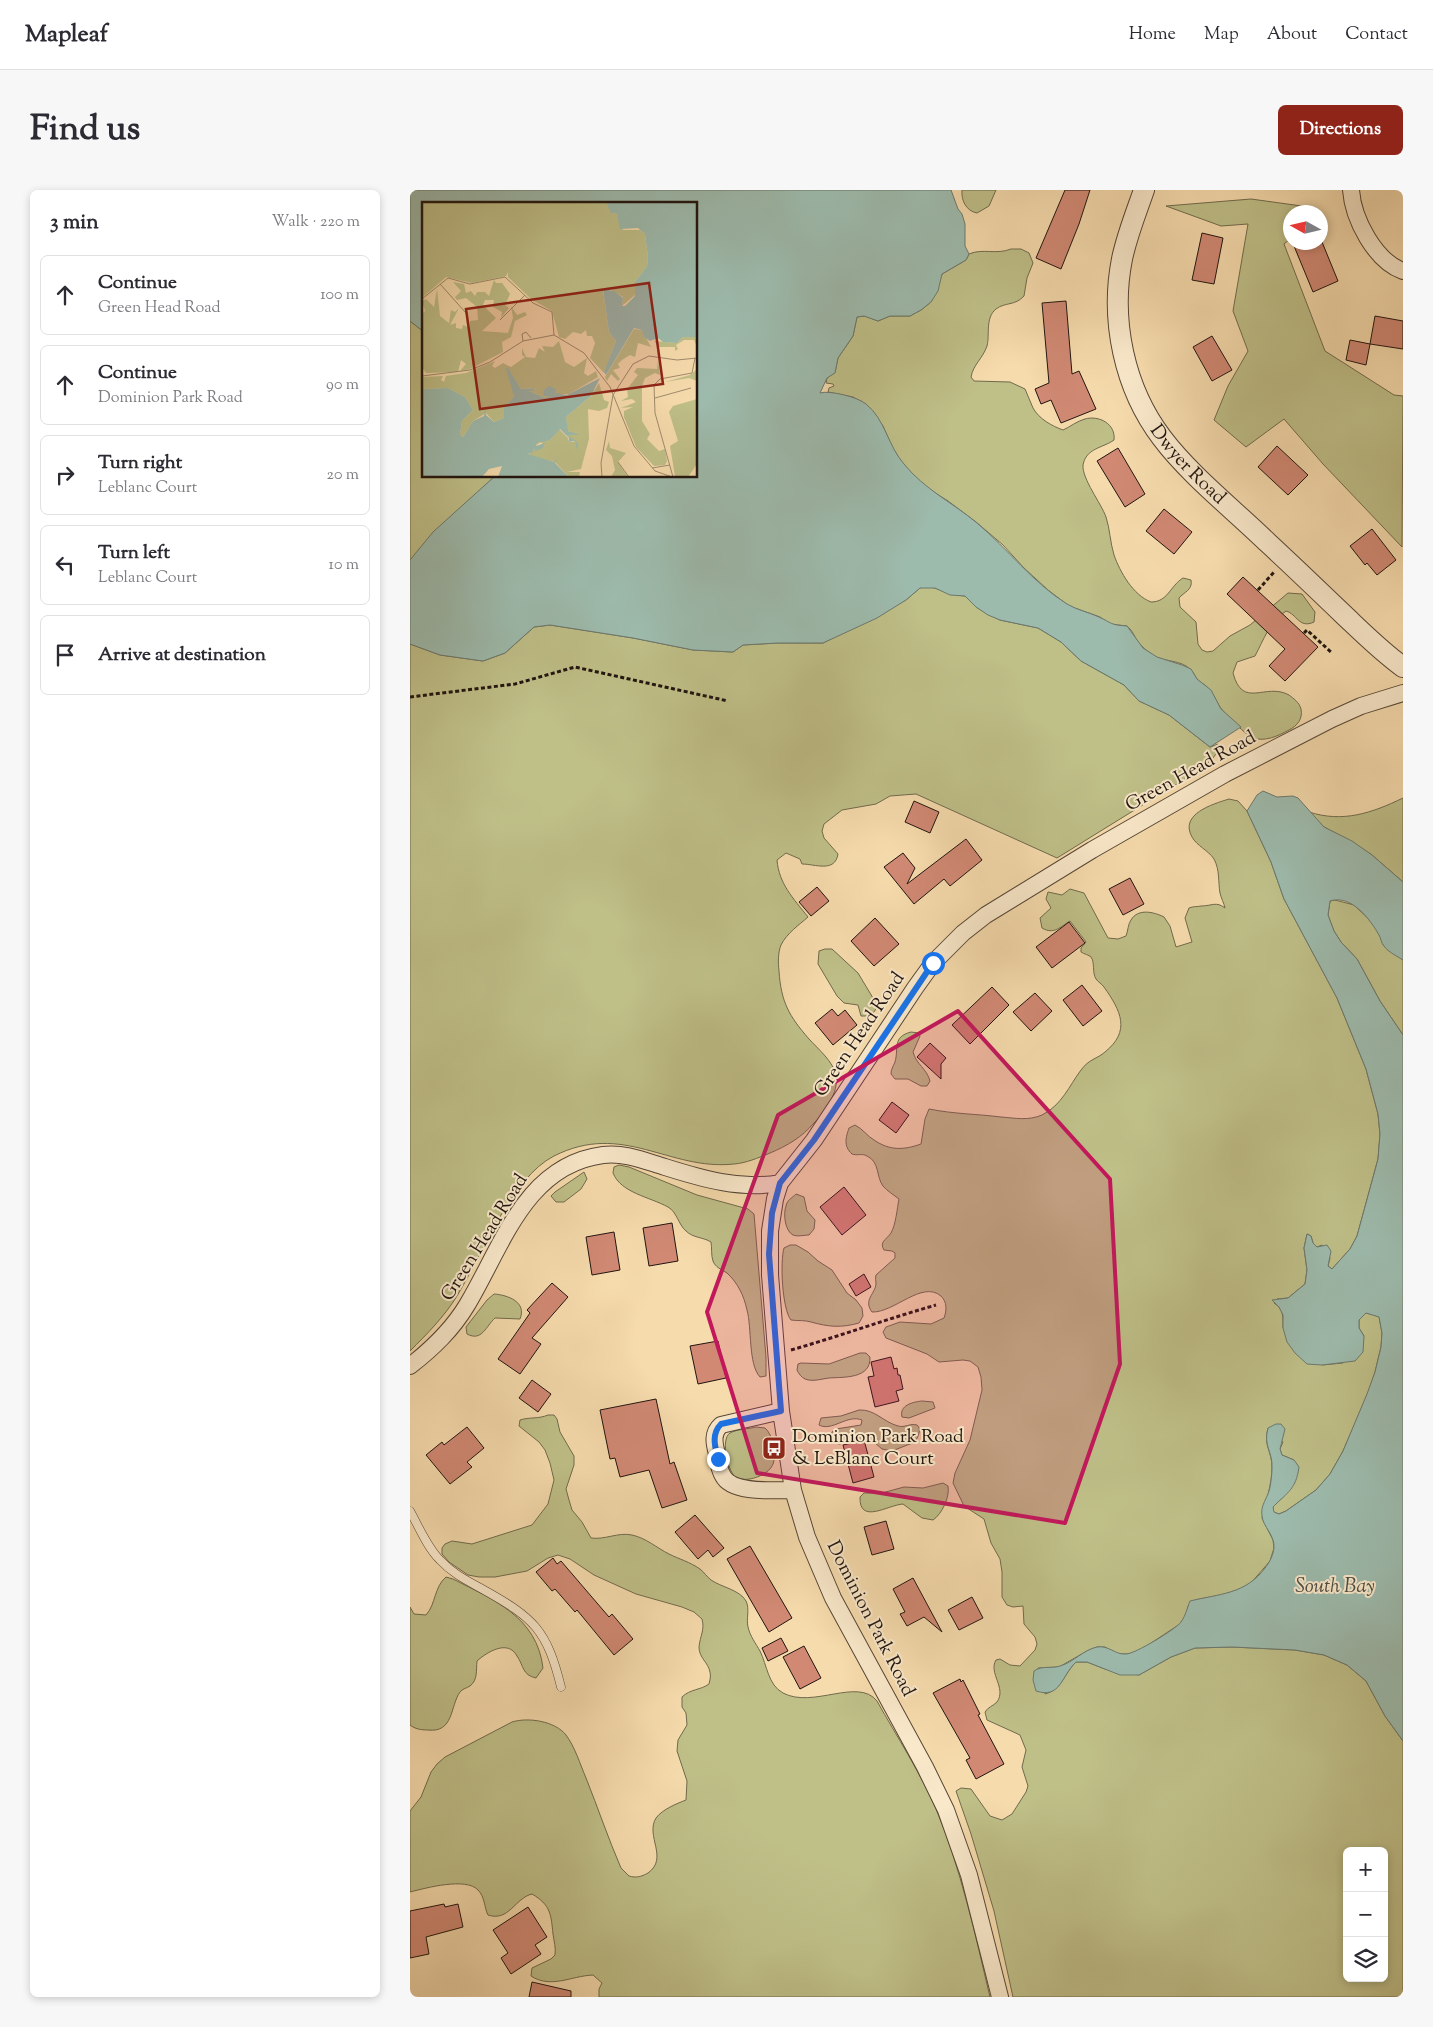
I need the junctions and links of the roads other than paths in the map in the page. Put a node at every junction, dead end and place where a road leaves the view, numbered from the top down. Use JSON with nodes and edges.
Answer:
{"nodes":[{"id":1,"x":1144,"y":190,"type":"edge"},
{"id":2,"x":1351,"y":190,"type":"edge"},
{"id":3,"x":1403,"y":271,"type":"edge"},
{"id":4,"x":1403,"y":668,"type":"edge"},
{"id":5,"x":1403,"y":693,"type":"edge"},
{"id":6,"x":780,"y":1183,"type":"junction"},
{"id":7,"x":410,"y":1366,"type":"edge"},
{"id":8,"x":781,"y":1411,"type":"junction"},
{"id":9,"x":793,"y":1490,"type":"junction"},
{"id":10,"x":410,"y":1511,"type":"edge"},
{"id":11,"x":561,"y":1687,"type":"dead end"},
{"id":12,"x":1000,"y":1997,"type":"edge"}],
"edges":[{"from":1,"to":4,"type":"street","name":"Dwyer Road"},
{"from":2,"to":3,"type":"street"},
{"from":5,"to":6,"type":"street","name":"Green Head Road"},
{"from":6,"to":7,"type":"street","name":"Green Head Road"},
{"from":6,"to":8,"type":"street","name":"Dominion Park Road"},
{"from":8,"to":9,"type":"street","name":"Dominion Park Road"},
{"from":8,"to":9,"type":"street"},
{"from":9,"to":12,"type":"street","name":"Dominion Park Road"},
{"from":10,"to":11,"type":"lane"}]}
